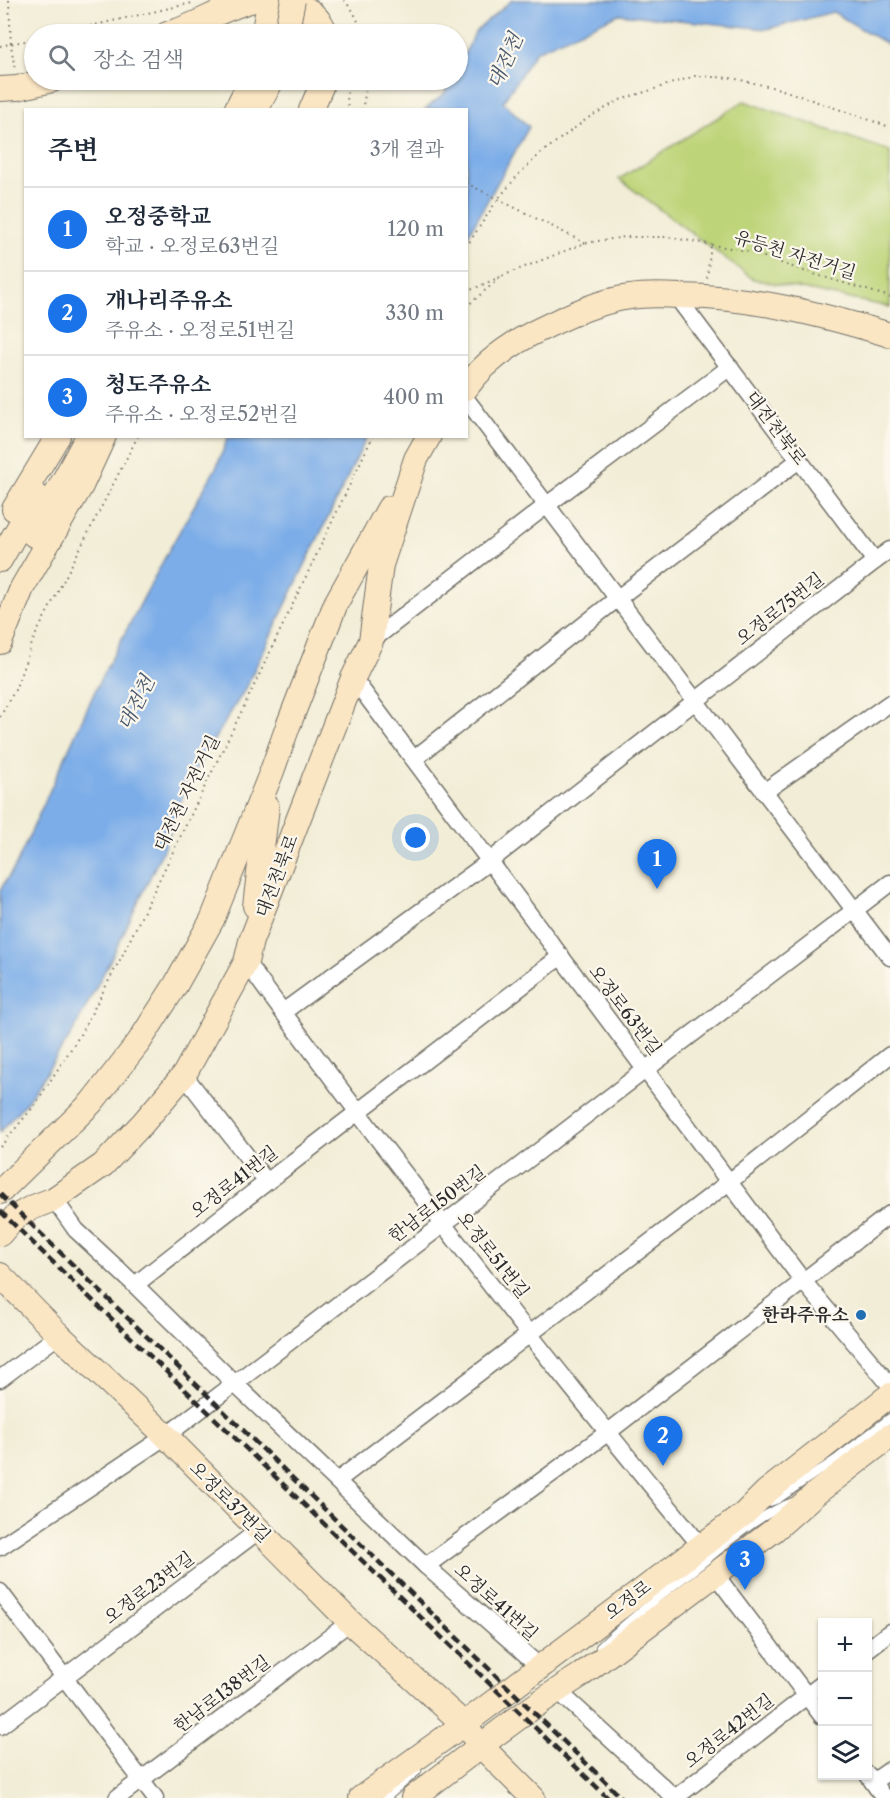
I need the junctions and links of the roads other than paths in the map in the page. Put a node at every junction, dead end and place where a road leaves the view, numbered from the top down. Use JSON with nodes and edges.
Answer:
{"nodes":[{"id":1,"x":254,"y":0,"type":"edge"},
{"id":2,"x":270,"y":0,"type":"edge"},
{"id":3,"x":292,"y":0,"type":"edge"},
{"id":4,"x":194,"y":24,"type":"edge"},
{"id":5,"x":265,"y":24,"type":"edge"},
{"id":6,"x":288,"y":24,"type":"edge"},
{"id":7,"x":321,"y":24,"type":"edge"},
{"id":8,"x":24,"y":84,"type":"edge"},
{"id":9,"x":0,"y":89,"type":"edge"},
{"id":10,"x":320,"y":90,"type":"edge"},
{"id":11,"x":312,"y":108,"type":"edge"},
{"id":12,"x":676,"y":296,"type":"junction"},
{"id":13,"x":890,"y":335,"type":"edge"},
{"id":14,"x":730,"y":367,"type":"junction"},
{"id":15,"x":468,"y":385,"type":"edge"},
{"id":16,"x":468,"y":402,"type":"edge"},
{"id":17,"x":57,"y":438,"type":"edge"},
{"id":18,"x":71,"y":438,"type":"edge"},
{"id":19,"x":87,"y":438,"type":"edge"},
{"id":20,"x":103,"y":438,"type":"edge"},
{"id":21,"x":428,"y":438,"type":"edge"},
{"id":22,"x":416,"y":459,"type":"junction"},
{"id":23,"x":799,"y":460,"type":"junction"},
{"id":24,"x":546,"y":505,"type":"junction"},
{"id":25,"x":0,"y":532,"type":"edge"},
{"id":26,"x":890,"y":550,"type":"edge"},
{"id":27,"x":0,"y":560,"type":"edge"},
{"id":28,"x":875,"y":561,"type":"junction"},
{"id":29,"x":0,"y":598,"type":"edge"},
{"id":30,"x":618,"y":598,"type":"junction"},
{"id":31,"x":371,"y":641,"type":"junction"},
{"id":32,"x":0,"y":642,"type":"edge"},
{"id":33,"x":353,"y":678,"type":"junction"},
{"id":34,"x":695,"y":700,"type":"junction"},
{"id":35,"x":890,"y":703,"type":"edge"},
{"id":36,"x":414,"y":759,"type":"junction"},
{"id":37,"x":272,"y":771,"type":"junction"},
{"id":38,"x":764,"y":792,"type":"junction"},
{"id":39,"x":490,"y":861,"type":"junction"},
{"id":40,"x":890,"y":883,"type":"edge"},
{"id":41,"x":854,"y":910,"type":"junction"},
{"id":42,"x":248,"y":952,"type":"junction"},
{"id":43,"x":561,"y":956,"type":"junction"},
{"id":44,"x":890,"y":957,"type":"edge"},
{"id":45,"x":283,"y":1012,"type":"junction"},
{"id":46,"x":890,"y":1055,"type":"edge"},
{"id":47,"x":646,"y":1070,"type":"junction"},
{"id":48,"x":184,"y":1075,"type":"junction"},
{"id":49,"x":359,"y":1113,"type":"junction"},
{"id":50,"x":266,"y":1181,"type":"junction"},
{"id":51,"x":729,"y":1182,"type":"junction"},
{"id":52,"x":0,"y":1192,"type":"edge"},
{"id":53,"x":54,"y":1199,"type":"junction"},
{"id":54,"x":890,"y":1214,"type":"edge"},
{"id":55,"x":444,"y":1224,"type":"junction"},
{"id":56,"x":0,"y":1233,"type":"edge"},
{"id":57,"x":0,"y":1275,"type":"edge"},
{"id":58,"x":803,"y":1281,"type":"junction"},
{"id":59,"x":135,"y":1285,"type":"junction"},
{"id":60,"x":59,"y":1335,"type":"junction"},
{"id":61,"x":531,"y":1335,"type":"junction"},
{"id":62,"x":0,"y":1379,"type":"edge"},
{"id":63,"x":235,"y":1384,"type":"junction"},
{"id":64,"x":890,"y":1385,"type":"edge"},
{"id":65,"x":890,"y":1395,"type":"edge"},
{"id":66,"x":890,"y":1418,"type":"edge"},
{"id":67,"x":607,"y":1433,"type":"junction"},
{"id":68,"x":166,"y":1436,"type":"junction"},
{"id":69,"x":890,"y":1436,"type":"edge"},
{"id":70,"x":337,"y":1481,"type":"junction"},
{"id":71,"x":815,"y":1494,"type":"junction"},
{"id":72,"x":744,"y":1514,"type":"junction"},
{"id":73,"x":258,"y":1531,"type":"junction"},
{"id":74,"x":700,"y":1546,"type":"junction"},
{"id":75,"x":0,"y":1547,"type":"edge"},
{"id":76,"x":426,"y":1566,"type":"junction"},
{"id":77,"x":715,"y":1574,"type":"junction"},
{"id":78,"x":0,"y":1592,"type":"edge"},
{"id":79,"x":350,"y":1622,"type":"junction"},
{"id":80,"x":890,"y":1632,"type":"edge"},
{"id":81,"x":872,"y":1645,"type":"edge"},
{"id":82,"x":597,"y":1650,"type":"dead end"},
{"id":83,"x":589,"y":1658,"type":"dead end"},
{"id":84,"x":539,"y":1666,"type":"junction"},
{"id":85,"x":64,"y":1677,"type":"junction"},
{"id":86,"x":818,"y":1687,"type":"edge"},
{"id":87,"x":557,"y":1690,"type":"junction"},
{"id":88,"x":807,"y":1696,"type":"junction"},
{"id":89,"x":818,"y":1711,"type":"edge"},
{"id":90,"x":0,"y":1726,"type":"edge"},
{"id":91,"x":457,"y":1729,"type":"junction"},
{"id":92,"x":481,"y":1746,"type":"junction"},
{"id":93,"x":890,"y":1770,"type":"edge"},
{"id":94,"x":872,"y":1778,"type":"edge"},
{"id":95,"x":141,"y":1780,"type":"junction"},
{"id":96,"x":871,"y":1780,"type":"edge"},
{"id":97,"x":117,"y":1798,"type":"edge"},
{"id":98,"x":155,"y":1798,"type":"edge"},
{"id":99,"x":361,"y":1798,"type":"edge"},
{"id":100,"x":386,"y":1798,"type":"edge"},
{"id":101,"x":413,"y":1798,"type":"edge"},
{"id":102,"x":532,"y":1798,"type":"edge"},
{"id":103,"x":675,"y":1798,"type":"edge"},
{"id":104,"x":884,"y":1798,"type":"edge"}],
"edges":[{"from":1,"to":4,"type":"main road"},
{"from":2,"to":5,"type":"main road"},
{"from":3,"to":6,"type":"main road","bridge":true},
{"from":3,"to":7,"type":"main road"},
{"from":8,"to":9,"type":"main road"},
{"from":10,"to":11,"type":"main road"},
{"from":12,"to":13,"type":"main road"},
{"from":12,"to":14,"type":"street","name":"대전천북로"},
{"from":12,"to":15,"type":"main road"},
{"from":14,"to":23,"type":"street","name":"대전천북로"},
{"from":14,"to":24,"type":"street"},
{"from":16,"to":24,"type":"street"},
{"from":17,"to":25,"type":"main road"},
{"from":18,"to":27,"type":"main road"},
{"from":19,"to":29,"type":"main road"},
{"from":20,"to":32,"type":"main road"},
{"from":21,"to":22,"type":"main road","name":"대전천북로"},
{"from":22,"to":31,"type":"main road","name":"대전천북로"},
{"from":22,"to":37,"type":"main road"},
{"from":23,"to":28,"type":"street","name":"대전천북로"},
{"from":23,"to":30,"type":"street"},
{"from":24,"to":30,"type":"street"},
{"from":24,"to":31,"type":"street"},
{"from":26,"to":28,"type":"street","name":"오정로75번길"},
{"from":28,"to":34,"type":"street","name":"오정로75번길"},
{"from":30,"to":34,"type":"street"},
{"from":30,"to":36,"type":"street"},
{"from":31,"to":33,"type":"main road","name":"대전천북로"},
{"from":33,"to":36,"type":"street","name":"오정로63번길"},
{"from":33,"to":42,"type":"main road","name":"대전천북로"},
{"from":34,"to":38,"type":"street"},
{"from":34,"to":39,"type":"street"},
{"from":35,"to":38,"type":"street"},
{"from":36,"to":39,"type":"street","name":"오정로63번길"},
{"from":37,"to":42,"type":"main road"},
{"from":37,"to":52,"type":"main road"},
{"from":38,"to":41,"type":"street"},
{"from":39,"to":43,"type":"street","name":"오정로63번길"},
{"from":39,"to":45,"type":"street"},
{"from":40,"to":41,"type":"street","name":"한남로150번길"},
{"from":41,"to":44,"type":"street"},
{"from":41,"to":47,"type":"street","name":"한남로150번길"},
{"from":42,"to":45,"type":"street","name":"오정로51번길"},
{"from":42,"to":48,"type":"main road","name":"대전천북로"},
{"from":43,"to":47,"type":"street","name":"오정로63번길"},
{"from":43,"to":49,"type":"street"},
{"from":45,"to":49,"type":"street","name":"오정로51번길"},
{"from":46,"to":51,"type":"street"},
{"from":47,"to":51,"type":"street","name":"오정로63번길"},
{"from":47,"to":55,"type":"street","name":"한남로150번길"},
{"from":48,"to":50,"type":"street"},
{"from":48,"to":53,"type":"main road","name":"대전천북로"},
{"from":49,"to":50,"type":"street","name":"오정로41번길"},
{"from":49,"to":55,"type":"street","name":"오정로51번길"},
{"from":50,"to":59,"type":"street","name":"오정로41번길"},
{"from":51,"to":58,"type":"street","name":"오정로63번길"},
{"from":51,"to":61,"type":"street"},
{"from":53,"to":56,"type":"main road","name":"대전천북로"},
{"from":53,"to":59,"type":"street","name":"오정로41번길"},
{"from":54,"to":58,"type":"street"},
{"from":55,"to":61,"type":"street","name":"오정로51번길"},
{"from":55,"to":63,"type":"street","name":"한남로150번길"},
{"from":57,"to":60,"type":"main road","name":"오정로37번길"},
{"from":58,"to":64,"type":"street","name":"오정로63번길"},
{"from":58,"to":67,"type":"street"},
{"from":59,"to":63,"type":"street","name":"오정로41번길"},
{"from":60,"to":62,"type":"street"},
{"from":60,"to":68,"type":"main road","name":"오정로37번길"},
{"from":61,"to":67,"type":"street","name":"오정로51번길"},
{"from":61,"to":70,"type":"street"},
{"from":63,"to":68,"type":"street","name":"한남로150번길"},
{"from":63,"to":70,"type":"street","name":"오정로41번길"},
{"from":65,"to":72,"type":"main road","name":"오정로"},
{"from":66,"to":72,"type":"lane"},
{"from":67,"to":74,"type":"street","name":"오정로51번길"},
{"from":67,"to":76,"type":"street","name":"오정로41번길"},
{"from":68,"to":73,"type":"main road","name":"오정로37번길"},
{"from":68,"to":75,"type":"street","name":"한남로150번길"},
{"from":69,"to":71,"type":"main road","name":"오정로"},
{"from":70,"to":76,"type":"street","name":"오정로41번길"},
{"from":71,"to":77,"type":"main road","name":"오정로"},
{"from":71,"to":82,"type":"lane"},
{"from":72,"to":74,"type":"main road","name":"오정로"},
{"from":73,"to":79,"type":"main road","name":"오정로37번길"},
{"from":73,"to":85,"type":"street","name":"오정로23번길"},
{"from":74,"to":84,"type":"main road","name":"오정로"},
{"from":76,"to":84,"type":"street","name":"오정로41번길"},
{"from":77,"to":87,"type":"main road","name":"오정로"},
{"from":77,"to":88,"type":"street"},
{"from":78,"to":85,"type":"street"},
{"from":79,"to":91,"type":"main road","name":"오정로37번길"},
{"from":79,"to":95,"type":"street","name":"한남로138번길"},
{"from":80,"to":81,"type":"street"},
{"from":83,"to":87,"type":"lane"},
{"from":84,"to":91,"type":"main road","name":"오정로"},
{"from":85,"to":90,"type":"street","name":"오정로23번길"},
{"from":85,"to":95,"type":"street"},
{"from":86,"to":88,"type":"street","name":"오정로42번길"},
{"from":87,"to":92,"type":"main road","name":"오정로"},
{"from":87,"to":103,"type":"street","name":"오정로42번길"},
{"from":88,"to":89,"type":"street"},
{"from":88,"to":103,"type":"street","name":"오정로42번길"},
{"from":91,"to":92,"type":"main road","name":"오정로37번길"},
{"from":91,"to":99,"type":"main road","name":"오정로"},
{"from":91,"to":100,"type":"lane"},
{"from":92,"to":101,"type":"main road","name":"오정로"},
{"from":92,"to":102,"type":"main road","name":"오정로37번길"},
{"from":93,"to":94,"type":"street"},
{"from":95,"to":97,"type":"street","name":"한남로138번길"},
{"from":95,"to":98,"type":"street"},
{"from":96,"to":104,"type":"street"}]}
